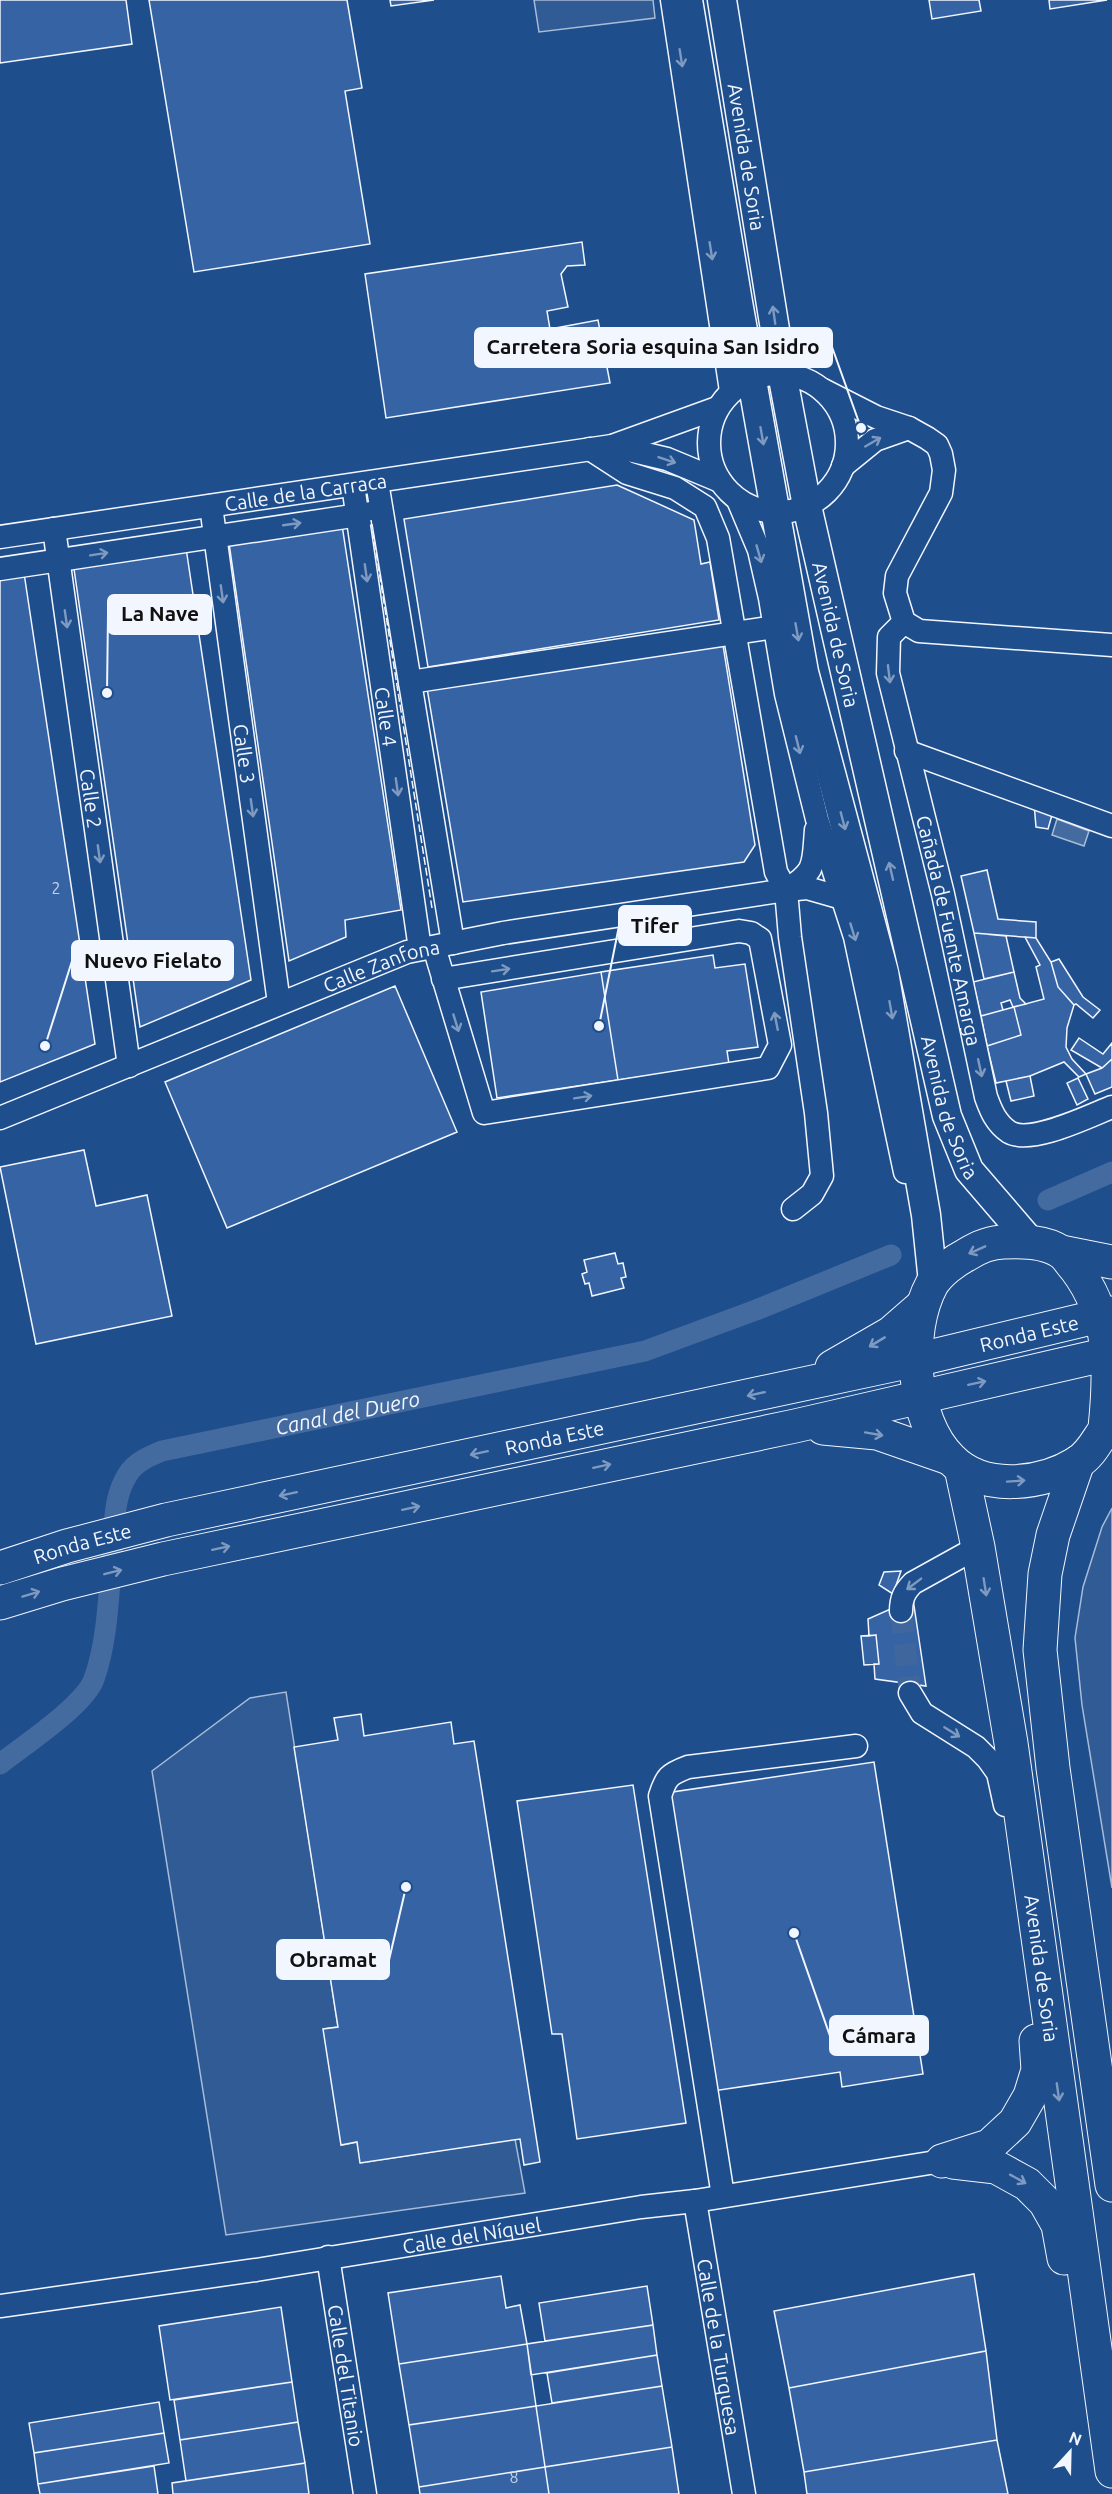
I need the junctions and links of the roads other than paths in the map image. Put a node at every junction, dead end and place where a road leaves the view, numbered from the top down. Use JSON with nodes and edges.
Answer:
{"nodes":[{"id":1,"x":672,"y":0,"type":"edge"},
{"id":2,"x":688,"y":0,"type":"edge"},
{"id":3,"x":722,"y":0,"type":"edge"},
{"id":4,"x":782,"y":373,"type":"junction"},
{"id":5,"x":823,"y":390,"type":"junction"},
{"id":6,"x":733,"y":392,"type":"junction"},
{"id":7,"x":909,"y":428,"type":"junction"},
{"id":8,"x":601,"y":448,"type":"junction"},
{"id":9,"x":843,"y":466,"type":"junction"},
{"id":10,"x":720,"y":481,"type":"junction"},
{"id":11,"x":377,"y":482,"type":"junction"},
{"id":12,"x":353,"y":485,"type":"junction"},
{"id":13,"x":738,"y":500,"type":"junction"},
{"id":14,"x":211,"y":506,"type":"junction"},
{"id":15,"x":807,"y":506,"type":"junction"},
{"id":16,"x":382,"y":511,"type":"junction"},
{"id":17,"x":775,"y":512,"type":"junction"},
{"id":18,"x":357,"y":515,"type":"junction"},
{"id":19,"x":54,"y":529,"type":"junction"},
{"id":20,"x":214,"y":536,"type":"junction"},
{"id":21,"x":0,"y":537,"type":"edge"},
{"id":22,"x":58,"y":561,"type":"junction"},
{"id":23,"x":0,"y":570,"type":"edge"},
{"id":24,"x":904,"y":622,"type":"junction"},
{"id":25,"x":775,"y":627,"type":"junction"},
{"id":26,"x":736,"y":632,"type":"junction"},
{"id":27,"x":1112,"y":645,"type":"edge"},
{"id":28,"x":410,"y":682,"type":"junction"},
{"id":29,"x":906,"y":751,"type":"junction"},
{"id":30,"x":817,"y":819,"type":"junction"},
{"id":31,"x":1112,"y":826,"type":"edge"},
{"id":32,"x":786,"y":890,"type":"junction"},
{"id":33,"x":842,"y":898,"type":"junction"},
{"id":34,"x":689,"y":904,"type":"junction"},
{"id":35,"x":693,"y":939,"type":"junction"},
{"id":36,"x":435,"y":946,"type":"junction"},
{"id":37,"x":443,"y":979,"type":"junction"},
{"id":38,"x":279,"y":1003,"type":"junction"},
{"id":39,"x":129,"y":1066,"type":"junction"},
{"id":40,"x":1112,"y":1107,"type":"edge"},
{"id":41,"x":0,"y":1118,"type":"edge"},
{"id":42,"x":793,"y":1209,"type":"dead end"},
{"id":43,"x":926,"y":1215,"type":"junction"},
{"id":44,"x":1030,"y":1241,"type":"junction"},
{"id":45,"x":1061,"y":1252,"type":"junction"},
{"id":46,"x":1112,"y":1262,"type":"edge"},
{"id":47,"x":928,"y":1294,"type":"junction"},
{"id":48,"x":1108,"y":1314,"type":"edge"},
{"id":49,"x":1111,"y":1354,"type":"edge"},
{"id":50,"x":916,"y":1360,"type":"junction"},
{"id":51,"x":799,"y":1385,"type":"junction"},
{"id":52,"x":920,"y":1396,"type":"junction"},
{"id":53,"x":795,"y":1426,"type":"junction"},
{"id":54,"x":1098,"y":1439,"type":"edge"},
{"id":55,"x":955,"y":1463,"type":"junction"},
{"id":56,"x":978,"y":1547,"type":"junction"},
{"id":57,"x":0,"y":1568,"type":"edge"},
{"id":58,"x":0,"y":1603,"type":"edge"},
{"id":59,"x":901,"y":1611,"type":"tunnel mouth"},
{"id":60,"x":910,"y":1693,"type":"tunnel mouth"},
{"id":61,"x":856,"y":1746,"type":"dead end"},
{"id":62,"x":1026,"y":1866,"type":"junction"},
{"id":63,"x":1112,"y":2080,"type":"edge"},
{"id":64,"x":942,"y":2161,"type":"junction"},
{"id":65,"x":1112,"y":2185,"type":"edge"},
{"id":66,"x":723,"y":2196,"type":"junction"},
{"id":67,"x":695,"y":2201,"type":"junction"},
{"id":68,"x":328,"y":2257,"type":"junction"},
{"id":69,"x":0,"y":2306,"type":"edge"},
{"id":70,"x":1096,"y":2360,"type":"junction"},
{"id":71,"x":1112,"y":2471,"type":"edge"},
{"id":72,"x":365,"y":2494,"type":"edge"},
{"id":73,"x":744,"y":2494,"type":"edge"}],
"edges":[{"from":1,"to":6,"type":"street","name":"Avenida de Soria","one_way":true},
{"from":2,"to":6,"type":"main road","name":"Avenida de Soria"},
{"from":4,"to":3,"type":"main road","name":"Avenida de Soria","one_way":true},
{"from":4,"to":5,"type":"street"},
{"from":4,"to":6,"type":"street","name":"Calle de la Carraca"},
{"from":4,"to":15,"type":"main road","name":"Avenida de Soria"},
{"from":5,"to":7,"type":"street"},
{"from":5,"to":9,"type":"street"},
{"from":6,"to":8,"type":"street","name":"Calle de la Carraca"},
{"from":6,"to":10,"type":"street"},
{"from":6,"to":17,"type":"main road","name":"Avenida de Soria","one_way":true},
{"from":9,"to":7,"type":"street","one_way":true},
{"from":7,"to":24,"type":"street"},
{"from":8,"to":10,"type":"street","name":"Calle de la Carraca","one_way":true},
{"from":8,"to":11,"type":"street","name":"Calle de la Carraca"},
{"from":8,"to":26,"type":"street"},
{"from":9,"to":15,"type":"street"},
{"from":10,"to":13,"type":"street"},
{"from":11,"to":12,"type":"street","name":"Calle de la Carraca"},
{"from":11,"to":16,"type":"street"},
{"from":12,"to":14,"type":"street","name":"Calle de la Carraca"},
{"from":12,"to":18,"type":"street","name":"Calle 4"},
{"from":13,"to":17,"type":"street"},
{"from":13,"to":25,"type":"street","name":"Avenida de Soria","one_way":true},
{"from":14,"to":19,"type":"street","name":"Calle de la Carraca"},
{"from":14,"to":20,"type":"street","name":"Calle 3"},
{"from":15,"to":17,"type":"street"},
{"from":44,"to":15,"type":"main road","name":"Avenida de Soria","one_way":true},
{"from":16,"to":18,"type":"street"},
{"from":16,"to":28,"type":"street"},
{"from":17,"to":43,"type":"main road","name":"Avenida de Soria","one_way":true},
{"from":20,"to":18,"type":"street","one_way":true},
{"from":18,"to":36,"type":"street","name":"Calle 4","one_way":true},
{"from":19,"to":21,"type":"street","name":"Calle de la Carraca"},
{"from":19,"to":22,"type":"street","name":"Calle 2"},
{"from":22,"to":20,"type":"street","one_way":true},
{"from":20,"to":38,"type":"street","name":"Calle 3","one_way":true},
{"from":22,"to":23,"type":"street"},
{"from":22,"to":39,"type":"street","name":"Calle 2","one_way":true},
{"from":24,"to":27,"type":"street"},
{"from":24,"to":29,"type":"street","name":"Cañada de Fuente Amarga","one_way":true},
{"from":25,"to":26,"type":"street"},
{"from":25,"to":30,"type":"street","name":"Avenida de Soria","one_way":true},
{"from":26,"to":28,"type":"street"},
{"from":26,"to":32,"type":"street"},
{"from":28,"to":36,"type":"street"},
{"from":29,"to":31,"type":"street"},
{"from":29,"to":40,"type":"street","name":"Cañada de Fuente Amarga","one_way":true},
{"from":30,"to":32,"type":"street","name":"Calle Zanfona"},
{"from":30,"to":33,"type":"street","name":"Avenida de Soria"},
{"from":32,"to":33,"type":"street","name":"Calle Zanfona"},
{"from":32,"to":34,"type":"street","name":"Calle Zanfona"},
{"from":32,"to":42,"type":"street"},
{"from":33,"to":43,"type":"street","name":"Avenida de Soria","one_way":true},
{"from":34,"to":35,"type":"street"},
{"from":34,"to":36,"type":"street","name":"Calle Zanfona"},
{"from":37,"to":35,"type":"street","one_way":true},
{"from":37,"to":35,"type":"street","one_way":true},
{"from":36,"to":37,"type":"street"},
{"from":36,"to":38,"type":"street","name":"Calle Zanfona"},
{"from":38,"to":39,"type":"street","name":"Calle Zanfona"},
{"from":39,"to":41,"type":"street","name":"Calle Zanfona"},
{"from":43,"to":47,"type":"main road","name":"Avenida de Soria"},
{"from":44,"to":45,"type":"highway"},
{"from":44,"to":47,"type":"highway","one_way":true},
{"from":45,"to":46,"type":"highway"},
{"from":45,"to":48,"type":"highway","name":"Avenida de Soria"},
{"from":47,"to":50,"type":"highway"},
{"from":47,"to":51,"type":"highway","one_way":true},
{"from":48,"to":49,"type":"highway","name":"Avenida de Soria"},
{"from":48,"to":50,"type":"highway","name":"Ronda Este"},
{"from":52,"to":49,"type":"highway","name":"Ronda Este","one_way":true},
{"from":49,"to":54,"type":"highway","name":"Avenida de Soria"},
{"from":50,"to":51,"type":"highway","name":"Ronda Este"},
{"from":50,"to":52,"type":"highway"},
{"from":51,"to":57,"type":"highway","name":"Ronda Este","one_way":true},
{"from":52,"to":53,"type":"highway","name":"Ronda Este"},
{"from":52,"to":55,"type":"highway"},
{"from":53,"to":55,"type":"highway","one_way":true},
{"from":58,"to":53,"type":"highway","name":"Ronda Este","one_way":true},
{"from":55,"to":54,"type":"highway","one_way":true},
{"from":54,"to":63,"type":"street"},
{"from":54,"to":65,"type":"highway","name":"Avenida de Soria"},
{"from":55,"to":56,"type":"highway","name":"Avenida de Soria"},
{"from":56,"to":59,"type":"street","one_way":true},
{"from":56,"to":62,"type":"highway","name":"Avenida de Soria","one_way":true},
{"from":60,"to":62,"type":"street","one_way":true},
{"from":61,"to":66,"type":"street"},
{"from":62,"to":64,"type":"highway"},
{"from":62,"to":70,"type":"highway","name":"Avenida de Soria","one_way":true},
{"from":64,"to":66,"type":"street","name":"Calle del Níquel"},
{"from":64,"to":70,"type":"highway","one_way":true},
{"from":66,"to":67,"type":"street","name":"Calle del Níquel"},
{"from":67,"to":68,"type":"street","name":"Calle del Níquel"},
{"from":67,"to":73,"type":"street","name":"Calle de la Turquesa"},
{"from":68,"to":69,"type":"street","name":"Calle del Níquel"},
{"from":68,"to":72,"type":"street","name":"Calle del Titanio"},
{"from":70,"to":71,"type":"highway","name":"Avenida de Soria"}]}
